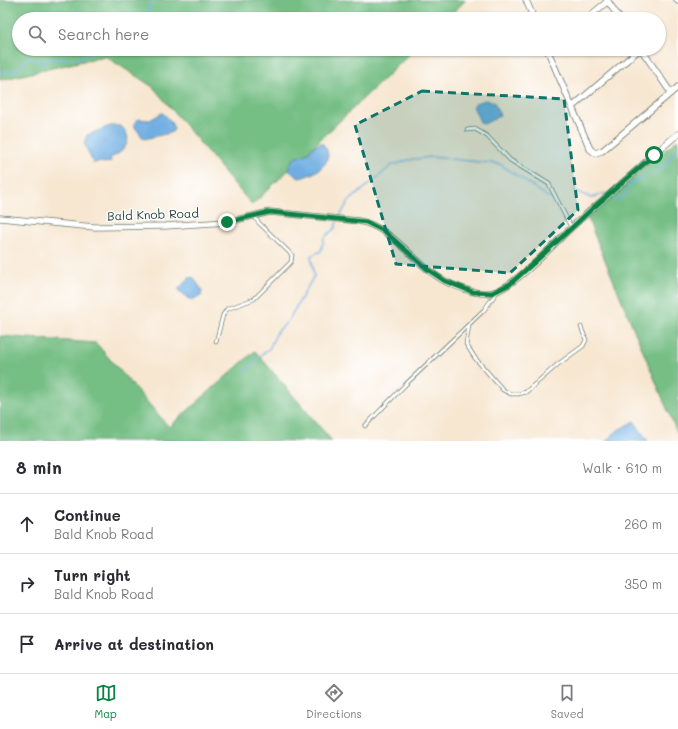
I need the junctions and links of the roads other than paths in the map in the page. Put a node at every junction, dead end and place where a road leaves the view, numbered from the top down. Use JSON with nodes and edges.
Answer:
{"nodes":[{"id":1,"x":526,"y":0,"type":"edge"},
{"id":2,"x":607,"y":1,"type":"edge"},
{"id":3,"x":531,"y":12,"type":"edge"},
{"id":4,"x":594,"y":12,"type":"edge"},
{"id":5,"x":615,"y":12,"type":"edge"},
{"id":6,"x":551,"y":56,"type":"edge"},
{"id":7,"x":632,"y":56,"type":"edge"},
{"id":8,"x":645,"y":56,"type":"edge"},
{"id":9,"x":678,"y":87,"type":"edge"},
{"id":10,"x":671,"y":93,"type":"junction"},
{"id":11,"x":572,"y":107,"type":"junction"},
{"id":12,"x":467,"y":130,"type":"dead end"},
{"id":13,"x":678,"y":134,"type":"edge"},
{"id":14,"x":256,"y":214,"type":"junction"},
{"id":15,"x":0,"y":218,"type":"edge"},
{"id":16,"x":571,"y":227,"type":"junction"},
{"id":17,"x":497,"y":292,"type":"junction"},
{"id":18,"x":469,"y":325,"type":"junction"},
{"id":19,"x":582,"y":327,"type":"dead end"},
{"id":20,"x":216,"y":342,"type":"dead end"},
{"id":21,"x":365,"y":426,"type":"dead end"}],
"edges":[{"from":1,"to":3,"type":"street"},
{"from":2,"to":4,"type":"street"},
{"from":2,"to":5,"type":"street"},
{"from":6,"to":11,"type":"street"},
{"from":7,"to":11,"type":"street"},
{"from":8,"to":10,"type":"street"},
{"from":9,"to":10,"type":"street"},
{"from":10,"to":11,"type":"street"},
{"from":12,"to":16,"type":"lane"},
{"from":13,"to":16,"type":"street"},
{"from":14,"to":15,"type":"street","name":"Bald Knob Road"},
{"from":14,"to":17,"type":"street","name":"Bald Knob Road"},
{"from":14,"to":20,"type":"lane"},
{"from":16,"to":17,"type":"street"},
{"from":17,"to":18,"type":"lane"},
{"from":18,"to":19,"type":"lane"},
{"from":18,"to":21,"type":"lane"}]}
